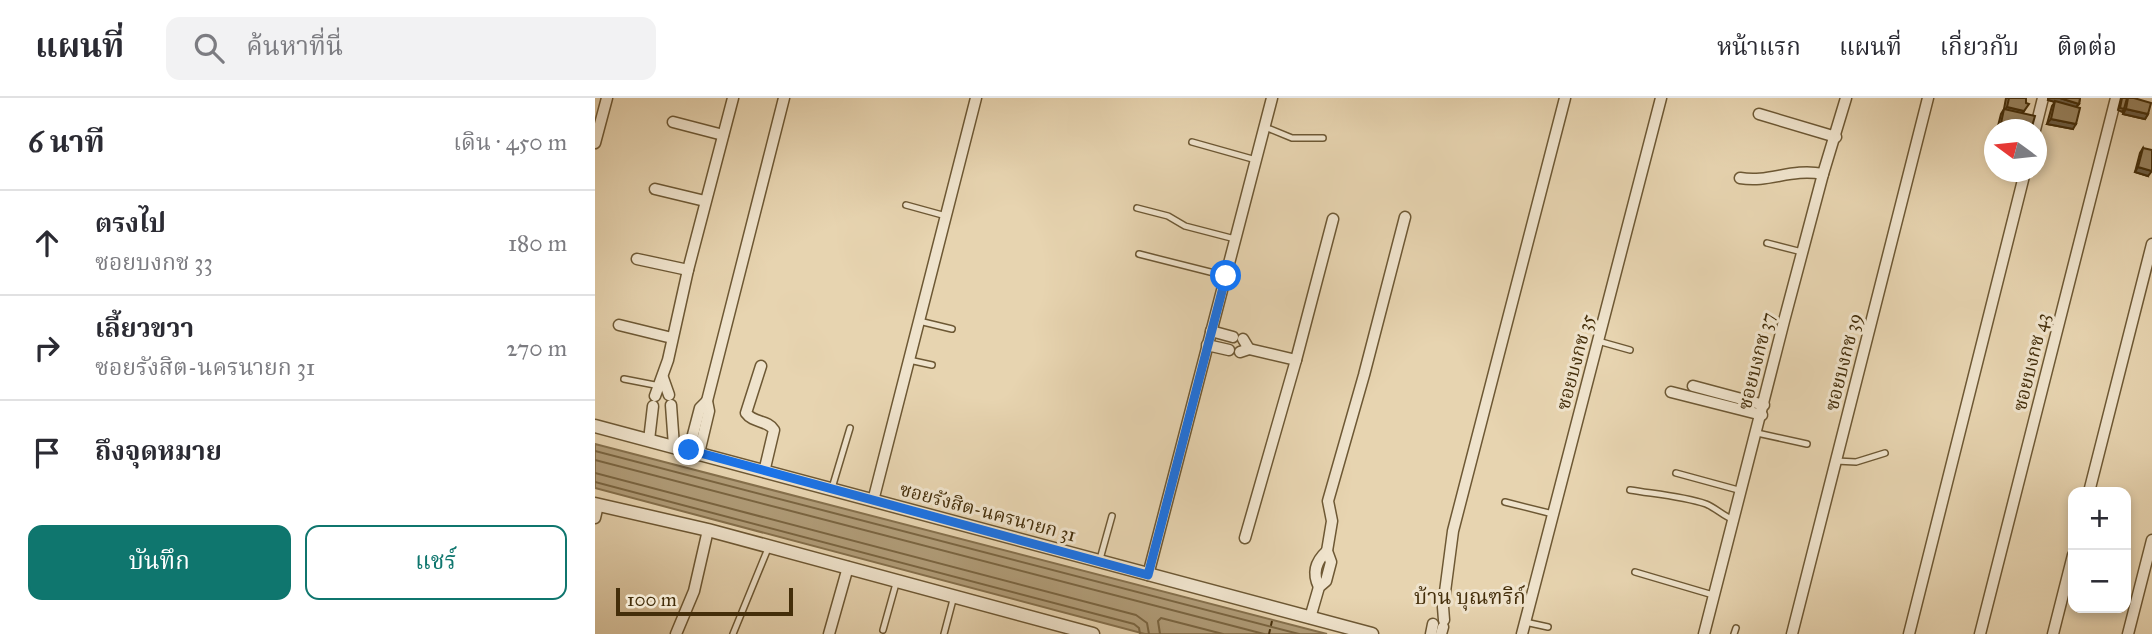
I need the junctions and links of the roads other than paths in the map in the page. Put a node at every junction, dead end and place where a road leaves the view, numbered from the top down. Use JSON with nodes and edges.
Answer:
{"nodes":[{"id":1,"x":607,"y":98,"type":"edge"},
{"id":2,"x":733,"y":98,"type":"edge"},
{"id":3,"x":784,"y":98,"type":"edge"},
{"id":4,"x":976,"y":98,"type":"edge"},
{"id":5,"x":1272,"y":98,"type":"edge"},
{"id":6,"x":1565,"y":98,"type":"edge"},
{"id":7,"x":1661,"y":98,"type":"edge"},
{"id":8,"x":1846,"y":98,"type":"edge"},
{"id":9,"x":1928,"y":98,"type":"edge"},
{"id":10,"x":2043,"y":98,"type":"edge"},
{"id":11,"x":2116,"y":98,"type":"edge"},
{"id":12,"x":1759,"y":114,"type":"dead end"},
{"id":13,"x":2038,"y":119,"type":"edge"},
{"id":14,"x":673,"y":122,"type":"dead end"},
{"id":15,"x":1265,"y":127,"type":"junction"},
{"id":16,"x":723,"y":135,"type":"junction"},
{"id":17,"x":1836,"y":137,"type":"junction"},
{"id":18,"x":1323,"y":138,"type":"dead end"},
{"id":19,"x":1192,"y":142,"type":"dead end"},
{"id":20,"x":595,"y":143,"type":"edge"},
{"id":21,"x":1256,"y":160,"type":"junction"},
{"id":22,"x":1823,"y":174,"type":"junction"},
{"id":23,"x":1740,"y":178,"type":"dead end"},
{"id":24,"x":2022,"y":182,"type":"edge"},
{"id":25,"x":655,"y":189,"type":"dead end"},
{"id":26,"x":705,"y":201,"type":"junction"},
{"id":27,"x":906,"y":205,"type":"dead end"},
{"id":28,"x":1137,"y":208,"type":"dead end"},
{"id":29,"x":946,"y":216,"type":"junction"},
{"id":30,"x":1405,"y":217,"type":"dead end"},
{"id":31,"x":1333,"y":219,"type":"dead end"},
{"id":32,"x":1235,"y":239,"type":"junction"},
{"id":33,"x":1767,"y":243,"type":"dead end"},
{"id":34,"x":2152,"y":244,"type":"edge"},
{"id":35,"x":1803,"y":252,"type":"junction"},
{"id":36,"x":1139,"y":254,"type":"dead end"},
{"id":37,"x":637,"y":259,"type":"dead end"},
{"id":38,"x":688,"y":270,"type":"junction"},
{"id":39,"x":1226,"y":276,"type":"junction"},
{"id":40,"x":919,"y":321,"type":"junction"},
{"id":41,"x":619,"y":325,"type":"dead end"},
{"id":42,"x":952,"y":329,"type":"dead end"},
{"id":43,"x":1211,"y":331,"type":"junction"},
{"id":44,"x":673,"y":338,"type":"junction"},
{"id":45,"x":1598,"y":341,"type":"junction"},
{"id":46,"x":1207,"y":345,"type":"junction"},
{"id":47,"x":1239,"y":345,"type":"junction"},
{"id":48,"x":1630,"y":350,"type":"dead end"},
{"id":49,"x":909,"y":360,"type":"junction"},
{"id":50,"x":1296,"y":360,"type":"junction"},
{"id":51,"x":932,"y":365,"type":"dead end"},
{"id":52,"x":761,"y":366,"type":"dead end"},
{"id":53,"x":624,"y":379,"type":"dead end"},
{"id":54,"x":1693,"y":386,"type":"dead end"},
{"id":55,"x":1671,"y":392,"type":"dead end"},
{"id":56,"x":662,"y":397,"type":"junction"},
{"id":57,"x":1763,"y":410,"type":"junction"},
{"id":58,"x":595,"y":426,"type":"edge"},
{"id":59,"x":850,"y":428,"type":"dead end"},
{"id":60,"x":1757,"y":433,"type":"junction"},
{"id":61,"x":649,"y":440,"type":"junction"},
{"id":62,"x":1807,"y":444,"type":"dead end"},
{"id":63,"x":674,"y":446,"type":"junction"},
{"id":64,"x":694,"y":452,"type":"junction"},
{"id":65,"x":1885,"y":453,"type":"dead end"},
{"id":66,"x":1836,"y":461,"type":"junction"},
{"id":67,"x":764,"y":472,"type":"junction"},
{"id":68,"x":1676,"y":473,"type":"dead end"},
{"id":69,"x":2090,"y":487,"type":"edge"},
{"id":70,"x":1630,"y":490,"type":"dead end"},
{"id":71,"x":831,"y":491,"type":"junction"},
{"id":72,"x":1742,"y":491,"type":"junction"},
{"id":73,"x":873,"y":501,"type":"junction"},
{"id":74,"x":1505,"y":502,"type":"dead end"},
{"id":75,"x":597,"y":504,"type":"edge"},
{"id":76,"x":1553,"y":514,"type":"junction"},
{"id":77,"x":1112,"y":516,"type":"dead end"},
{"id":78,"x":595,"y":518,"type":"edge"},
{"id":79,"x":1734,"y":520,"type":"junction"},
{"id":80,"x":708,"y":530,"type":"junction"},
{"id":81,"x":1245,"y":538,"type":"dead end"},
{"id":82,"x":2152,"y":540,"type":"edge"},
{"id":83,"x":769,"y":546,"type":"junction"},
{"id":84,"x":1099,"y":562,"type":"junction"},
{"id":85,"x":848,"y":567,"type":"junction"},
{"id":86,"x":1635,"y":572,"type":"dead end"},
{"id":87,"x":1148,"y":575,"type":"junction"},
{"id":88,"x":2068,"y":575,"type":"edge"},
{"id":89,"x":897,"y":580,"type":"junction"},
{"id":90,"x":1714,"y":595,"type":"junction"},
{"id":91,"x":954,"y":597,"type":"junction"},
{"id":92,"x":1310,"y":618,"type":"junction"},
{"id":93,"x":1525,"y":622,"type":"junction"},
{"id":94,"x":1438,"y":626,"type":"edge"},
{"id":95,"x":1548,"y":627,"type":"dead end"},
{"id":96,"x":1047,"y":628,"type":"edge"},
{"id":97,"x":883,"y":630,"type":"dead end"},
{"id":98,"x":1079,"y":632,"type":"edge"},
{"id":99,"x":676,"y":634,"type":"edge"},
{"id":100,"x":733,"y":634,"type":"edge"},
{"id":101,"x":829,"y":634,"type":"edge"},
{"id":102,"x":944,"y":634,"type":"edge"},
{"id":103,"x":1093,"y":634,"type":"edge"},
{"id":104,"x":1372,"y":634,"type":"edge"},
{"id":105,"x":1522,"y":634,"type":"edge"},
{"id":106,"x":1704,"y":634,"type":"edge"},
{"id":107,"x":1792,"y":634,"type":"edge"},
{"id":108,"x":1909,"y":634,"type":"edge"},
{"id":109,"x":1980,"y":634,"type":"edge"},
{"id":110,"x":2053,"y":634,"type":"edge"},
{"id":111,"x":2128,"y":634,"type":"edge"}],
"edges":[{"from":1,"to":20,"type":"street"},
{"from":2,"to":16,"type":"street"},
{"from":3,"to":64,"type":"street"},
{"from":4,"to":29,"type":"street"},
{"from":5,"to":15,"type":"street"},
{"from":6,"to":94,"type":"street"},
{"from":7,"to":45,"type":"street","name":"ซอยบงกช 35"},
{"from":8,"to":17,"type":"street","name":"ซอยบงกช 37"},
{"from":9,"to":66,"type":"street","name":"ซอยบงกช 39"},
{"from":10,"to":13,"type":"street"},
{"from":11,"to":109,"type":"street","name":"ซอยบงกช 43"},
{"from":12,"to":17,"type":"street"},
{"from":14,"to":16,"type":"street"},
{"from":15,"to":18,"type":"lane"},
{"from":15,"to":21,"type":"street"},
{"from":16,"to":26,"type":"street"},
{"from":17,"to":22,"type":"street","name":"ซอยบงกช 37"},
{"from":19,"to":21,"type":"lane"},
{"from":21,"to":32,"type":"street"},
{"from":22,"to":23,"type":"street"},
{"from":22,"to":35,"type":"street","name":"ซอยบงกช 37"},
{"from":24,"to":108,"type":"street"},
{"from":25,"to":26,"type":"street"},
{"from":26,"to":38,"type":"street"},
{"from":27,"to":29,"type":"lane"},
{"from":28,"to":32,"type":"lane"},
{"from":29,"to":40,"type":"street"},
{"from":30,"to":92,"type":"street"},
{"from":31,"to":50,"type":"street"},
{"from":32,"to":39,"type":"street"},
{"from":33,"to":35,"type":"lane"},
{"from":34,"to":69,"type":"street"},
{"from":35,"to":57,"type":"street","name":"ซอยบงกช 37"},
{"from":36,"to":39,"type":"lane"},
{"from":37,"to":38,"type":"street"},
{"from":38,"to":44,"type":"street"},
{"from":39,"to":43,"type":"street"},
{"from":40,"to":42,"type":"lane"},
{"from":40,"to":49,"type":"street"},
{"from":41,"to":44,"type":"street"},
{"from":43,"to":46,"type":"street"},
{"from":43,"to":47,"type":"street"},
{"from":44,"to":56,"type":"street"},
{"from":45,"to":48,"type":"lane"},
{"from":45,"to":76,"type":"street","name":"ซอยบงกช 35"},
{"from":46,"to":47,"type":"street"},
{"from":46,"to":87,"type":"street"},
{"from":47,"to":50,"type":"street"},
{"from":49,"to":51,"type":"lane"},
{"from":49,"to":73,"type":"street"},
{"from":50,"to":81,"type":"street"},
{"from":52,"to":67,"type":"street"},
{"from":53,"to":56,"type":"lane"},
{"from":54,"to":57,"type":"street"},
{"from":55,"to":57,"type":"street"},
{"from":56,"to":61,"type":"street"},
{"from":56,"to":63,"type":"street"},
{"from":57,"to":60,"type":"street","name":"ซอยบงกช 37"},
{"from":58,"to":61,"type":"street","name":"ซอยรังสิต-นครนายก 31"},
{"from":59,"to":71,"type":"lane"},
{"from":60,"to":62,"type":"lane"},
{"from":60,"to":72,"type":"street","name":"ซอยบงกช 37"},
{"from":61,"to":63,"type":"street","name":"ซอยรังสิต-นครนายก 31"},
{"from":63,"to":64,"type":"street","name":"ซอยรังสิต-นครนายก 31"},
{"from":64,"to":67,"type":"street","name":"ซอยรังสิต-นครนายก 31"},
{"from":65,"to":66,"type":"lane"},
{"from":66,"to":107,"type":"street","name":"ซอยบงกช 39"},
{"from":67,"to":71,"type":"street","name":"ซอยรังสิต-นครนายก 31"},
{"from":68,"to":72,"type":"lane"},
{"from":70,"to":79,"type":"lane"},
{"from":71,"to":73,"type":"street","name":"ซอยรังสิต-นครนายก 31"},
{"from":72,"to":79,"type":"street","name":"ซอยบงกช 37"},
{"from":73,"to":84,"type":"street","name":"ซอยรังสิต-นครนายก 31"},
{"from":74,"to":76,"type":"lane"},
{"from":75,"to":78,"type":"street"},
{"from":75,"to":80,"type":"street"},
{"from":76,"to":93,"type":"street","name":"ซอยบงกช 35"},
{"from":77,"to":84,"type":"lane"},
{"from":79,"to":90,"type":"street","name":"ซอยบงกช 37"},
{"from":80,"to":83,"type":"street"},
{"from":80,"to":99,"type":"street"},
{"from":82,"to":111,"type":"street"},
{"from":83,"to":85,"type":"street"},
{"from":83,"to":100,"type":"lane"},
{"from":84,"to":87,"type":"street","name":"ซอยรังสิต-นครนายก 31"},
{"from":85,"to":89,"type":"street"},
{"from":85,"to":101,"type":"street"},
{"from":86,"to":90,"type":"lane"},
{"from":87,"to":92,"type":"street","name":"ซอยรังสิต-นครนายก 31"},
{"from":88,"to":110,"type":"street"},
{"from":89,"to":91,"type":"street"},
{"from":89,"to":97,"type":"lane"},
{"from":90,"to":106,"type":"street","name":"ซอยบงกช 37"},
{"from":91,"to":96,"type":"street"},
{"from":91,"to":102,"type":"lane"},
{"from":92,"to":104,"type":"street","name":"ซอยรังสิต-นครนายก 31"},
{"from":93,"to":95,"type":"lane"},
{"from":93,"to":105,"type":"street","name":"ซอยบงกช 35"},
{"from":96,"to":98,"type":"street"},
{"from":98,"to":103,"type":"street"}]}
